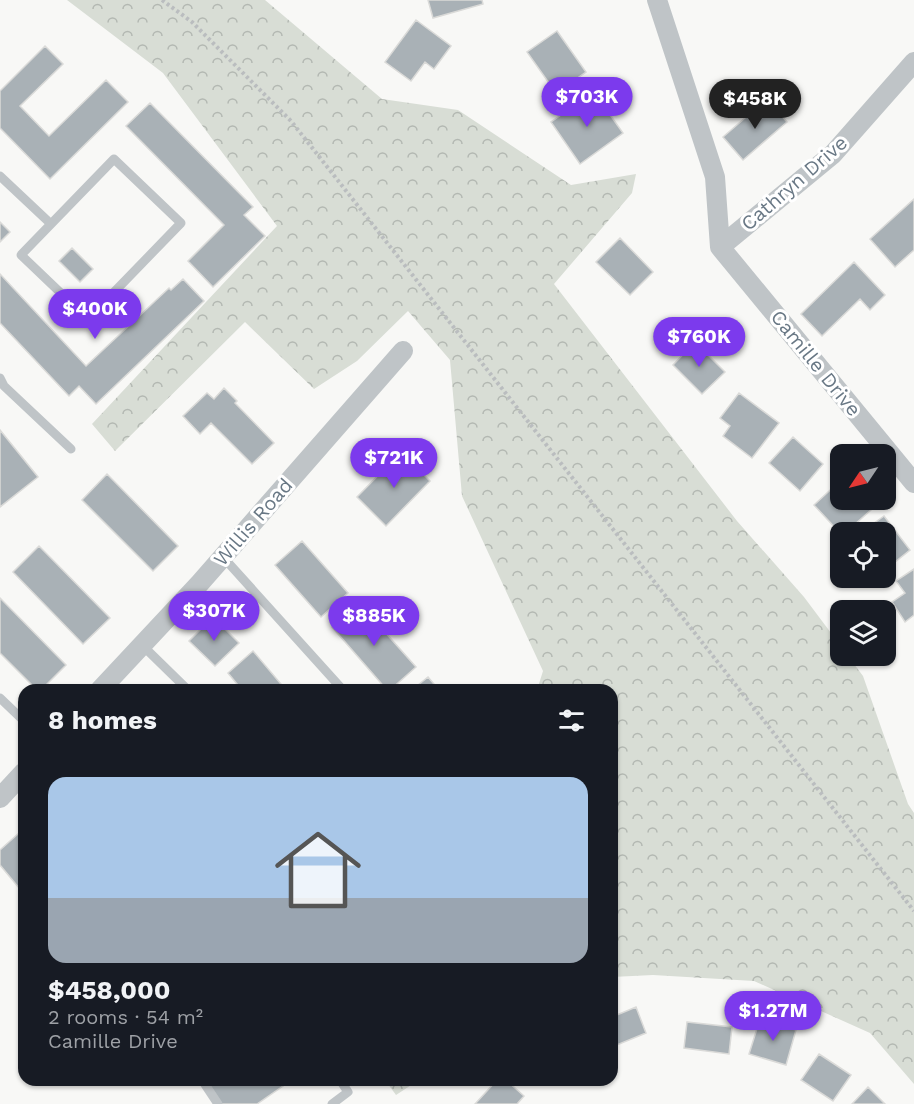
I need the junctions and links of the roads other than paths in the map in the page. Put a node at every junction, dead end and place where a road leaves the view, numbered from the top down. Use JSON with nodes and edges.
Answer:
{"nodes":[{"id":1,"x":657,"y":0,"type":"edge"},
{"id":2,"x":914,"y":62,"type":"edge"},
{"id":3,"x":0,"y":176,"type":"edge"},
{"id":4,"x":51,"y":224,"type":"junction"},
{"id":5,"x":720,"y":247,"type":"junction"},
{"id":6,"x":403,"y":351,"type":"dead end"},
{"id":7,"x":0,"y":378,"type":"edge"},
{"id":8,"x":71,"y":449,"type":"dead end"},
{"id":9,"x":914,"y":483,"type":"edge"},
{"id":10,"x":223,"y":557,"type":"junction"},
{"id":11,"x":142,"y":645,"type":"junction"},
{"id":12,"x":106,"y":684,"type":"edge"},
{"id":13,"x":182,"y":684,"type":"edge"},
{"id":14,"x":338,"y":684,"type":"edge"},
{"id":15,"x":0,"y":698,"type":"edge"},
{"id":16,"x":18,"y":715,"type":"edge"},
{"id":17,"x":18,"y":778,"type":"edge"},
{"id":18,"x":0,"y":798,"type":"edge"},
{"id":19,"x":206,"y":1086,"type":"edge"},
{"id":20,"x":344,"y":1086,"type":"edge"},
{"id":21,"x":218,"y":1104,"type":"edge"},
{"id":22,"x":332,"y":1104,"type":"edge"}],
"edges":[{"from":1,"to":5,"type":"street"},
{"from":2,"to":5,"type":"street","name":"Cathryn Drive"},
{"from":3,"to":4,"type":"lane"},
{"from":4,"to":4,"type":"lane"},
{"from":5,"to":9,"type":"street","name":"Camille Drive"},
{"from":6,"to":10,"type":"street","name":"Willis Road"},
{"from":7,"to":8,"type":"lane"},
{"from":10,"to":11,"type":"street","name":"Willis Road"},
{"from":10,"to":14,"type":"lane"},
{"from":11,"to":12,"type":"street","name":"Willis Road"},
{"from":11,"to":13,"type":"lane"},
{"from":15,"to":16,"type":"lane"},
{"from":17,"to":18,"type":"street"},
{"from":19,"to":21,"type":"lane"},
{"from":20,"to":22,"type":"lane"}]}
